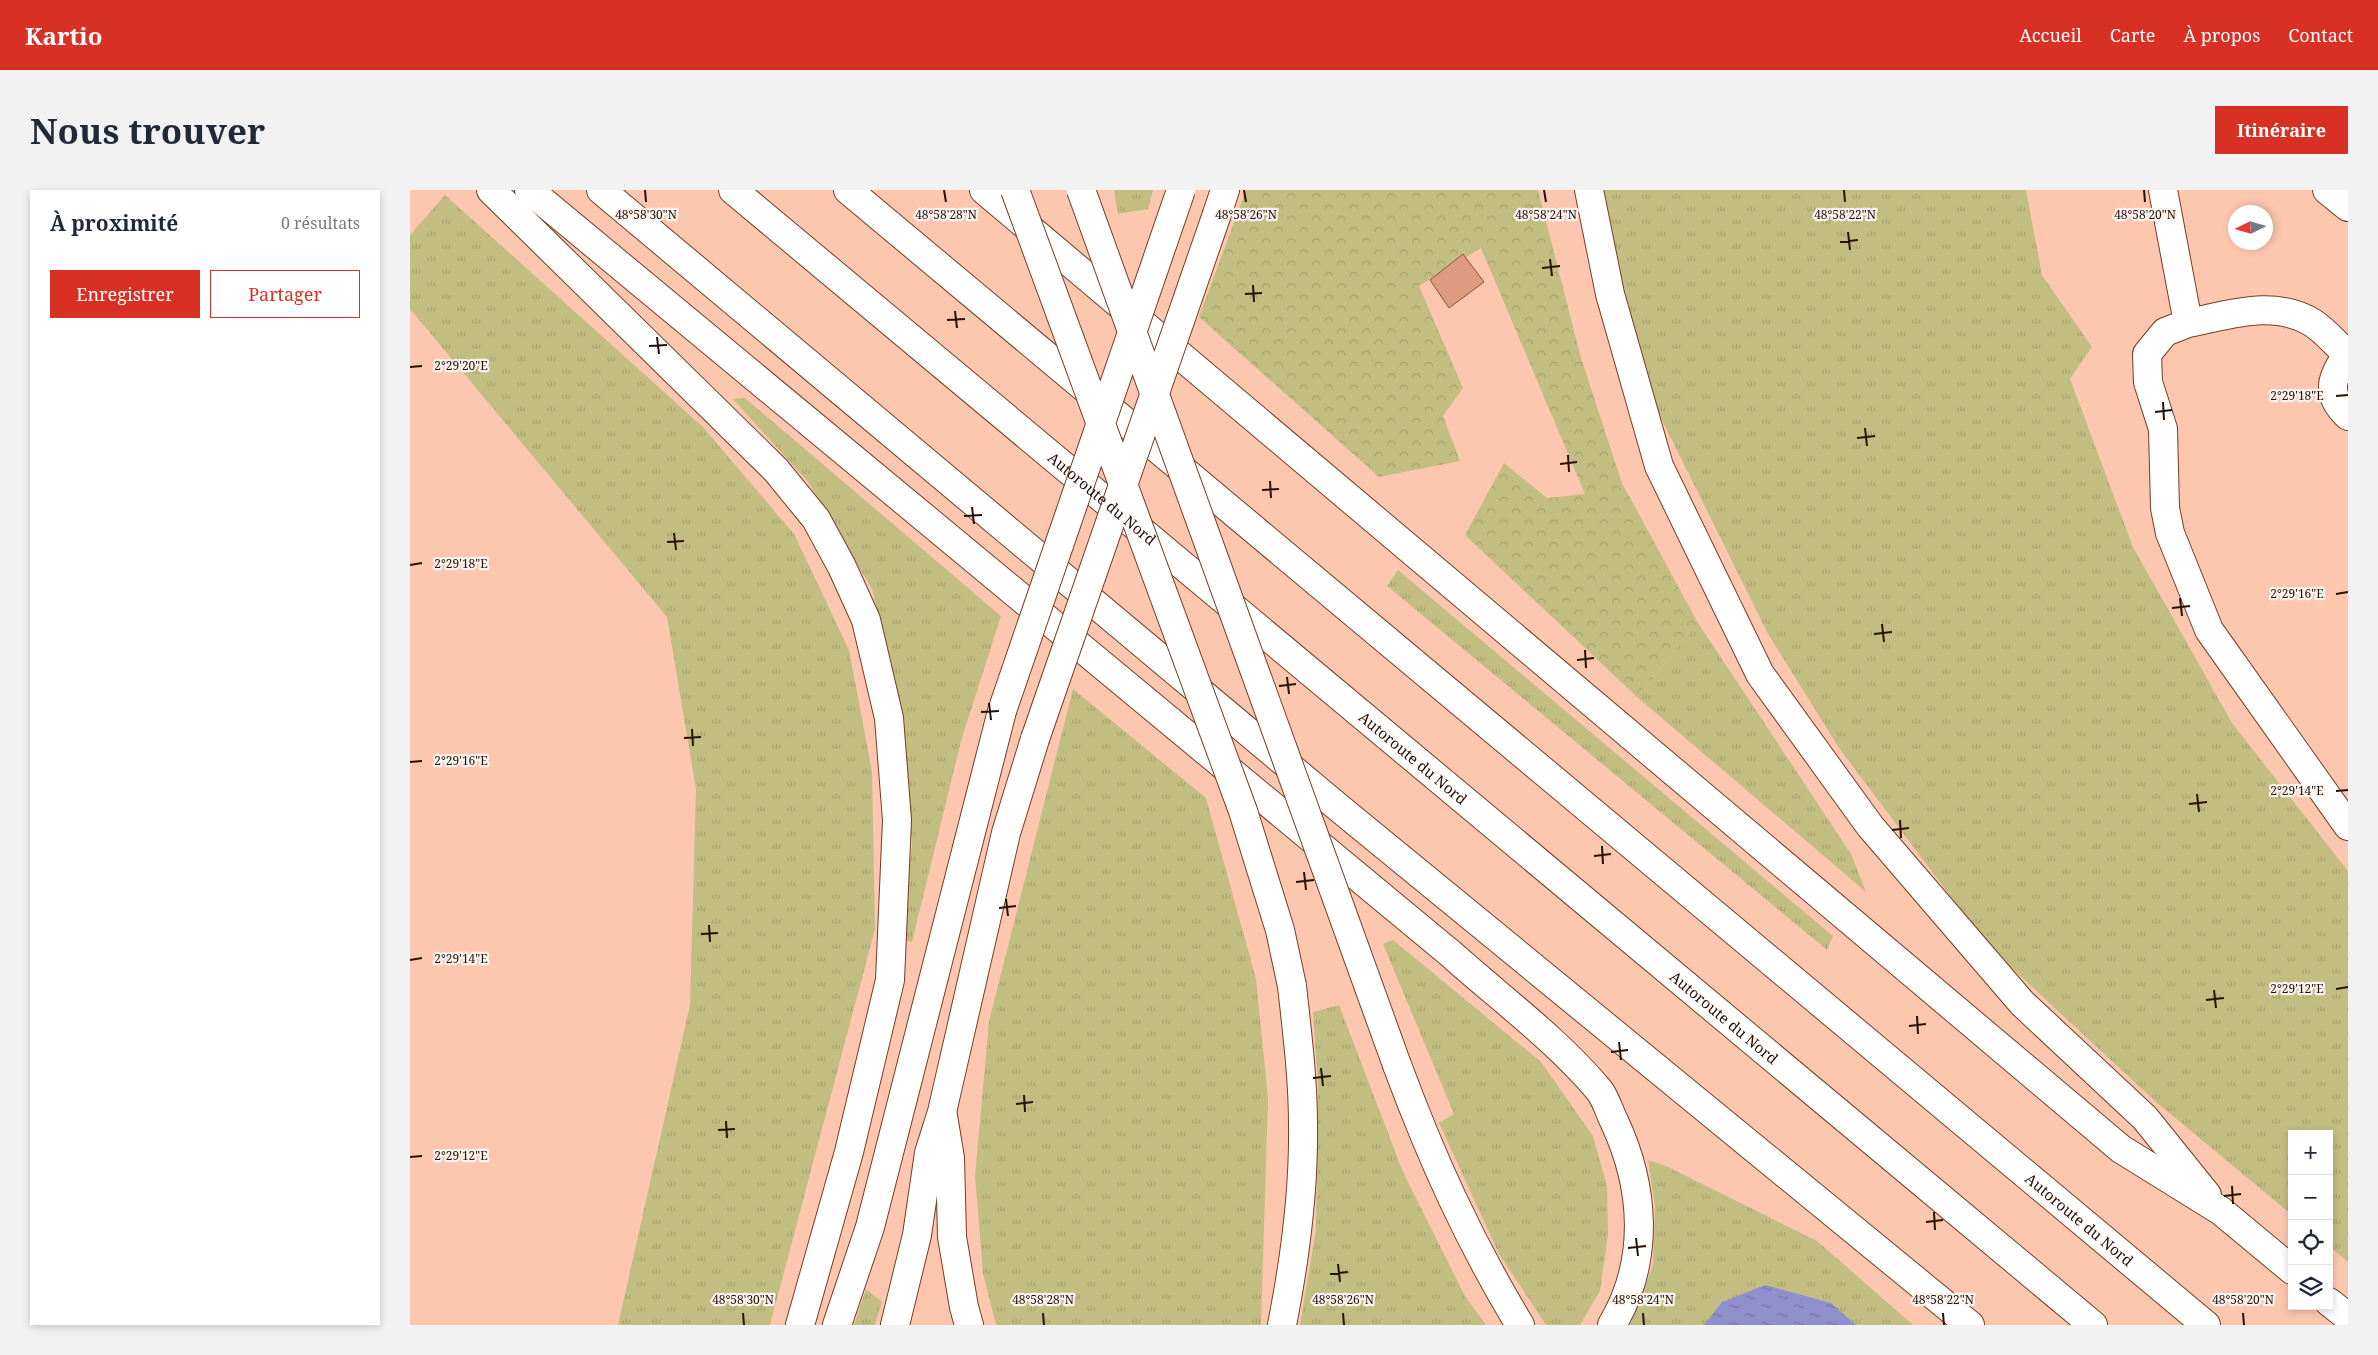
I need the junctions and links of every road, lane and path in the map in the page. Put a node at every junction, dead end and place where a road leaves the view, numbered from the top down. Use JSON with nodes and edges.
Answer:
{"nodes":[{"id":1,"x":491,"y":190,"type":"edge"},
{"id":2,"x":529,"y":190,"type":"edge"},
{"id":3,"x":601,"y":190,"type":"edge"},
{"id":4,"x":733,"y":190,"type":"edge"},
{"id":5,"x":848,"y":190,"type":"edge"},
{"id":6,"x":984,"y":190,"type":"edge"},
{"id":7,"x":1015,"y":190,"type":"edge"},
{"id":8,"x":1081,"y":190,"type":"edge"},
{"id":9,"x":1180,"y":190,"type":"edge"},
{"id":10,"x":1589,"y":190,"type":"edge"},
{"id":11,"x":2163,"y":190,"type":"edge"},
{"id":12,"x":2327,"y":190,"type":"edge"},
{"id":13,"x":1221,"y":202,"type":"edge"},
{"id":14,"x":2348,"y":207,"type":"edge"},
{"id":15,"x":2188,"y":323,"type":"junction"},
{"id":16,"x":2348,"y":354,"type":"edge"},
{"id":17,"x":2348,"y":416,"type":"edge"},
{"id":18,"x":2348,"y":826,"type":"edge"},
{"id":19,"x":942,"y":1112,"type":"junction"},
{"id":20,"x":2221,"y":1211,"type":"junction"},
{"id":21,"x":2288,"y":1267,"type":"edge"},
{"id":22,"x":2333,"y":1305,"type":"edge"},
{"id":23,"x":2348,"y":1317,"type":"edge"},
{"id":24,"x":800,"y":1325,"type":"edge"},
{"id":25,"x":837,"y":1325,"type":"edge"},
{"id":26,"x":895,"y":1325,"type":"edge"},
{"id":27,"x":969,"y":1325,"type":"edge"},
{"id":28,"x":1282,"y":1325,"type":"edge"},
{"id":29,"x":1520,"y":1325,"type":"edge"},
{"id":30,"x":1612,"y":1325,"type":"edge"},
{"id":31,"x":1970,"y":1325,"type":"edge"},
{"id":32,"x":2093,"y":1325,"type":"edge"},
{"id":33,"x":2206,"y":1325,"type":"edge"}],
"edges":[{"from":1,"to":24,"type":"main road"},
{"from":2,"to":30,"type":"main road"},
{"from":3,"to":31,"type":"main road"},
{"from":4,"to":32,"type":"main road","name":"Autoroute du Nord"},
{"from":5,"to":33,"type":"main road","name":"Autoroute du Nord"},
{"from":6,"to":20,"type":"main road"},
{"from":7,"to":28,"type":"main road","bridge":true},
{"from":8,"to":29,"type":"main road","bridge":true},
{"from":9,"to":25,"type":"main road","bridge":true},
{"from":10,"to":20,"type":"main road"},
{"from":11,"to":15,"type":"main road"},
{"from":12,"to":14,"type":"main road"},
{"from":13,"to":19,"type":"main road","bridge":true},
{"from":15,"to":16,"type":"main road"},
{"from":15,"to":18,"type":"main road"},
{"from":16,"to":17,"type":"main road"},
{"from":19,"to":26,"type":"main road"},
{"from":19,"to":27,"type":"main road"},
{"from":20,"to":21,"type":"main road"},
{"from":22,"to":23,"type":"main road"}]}
